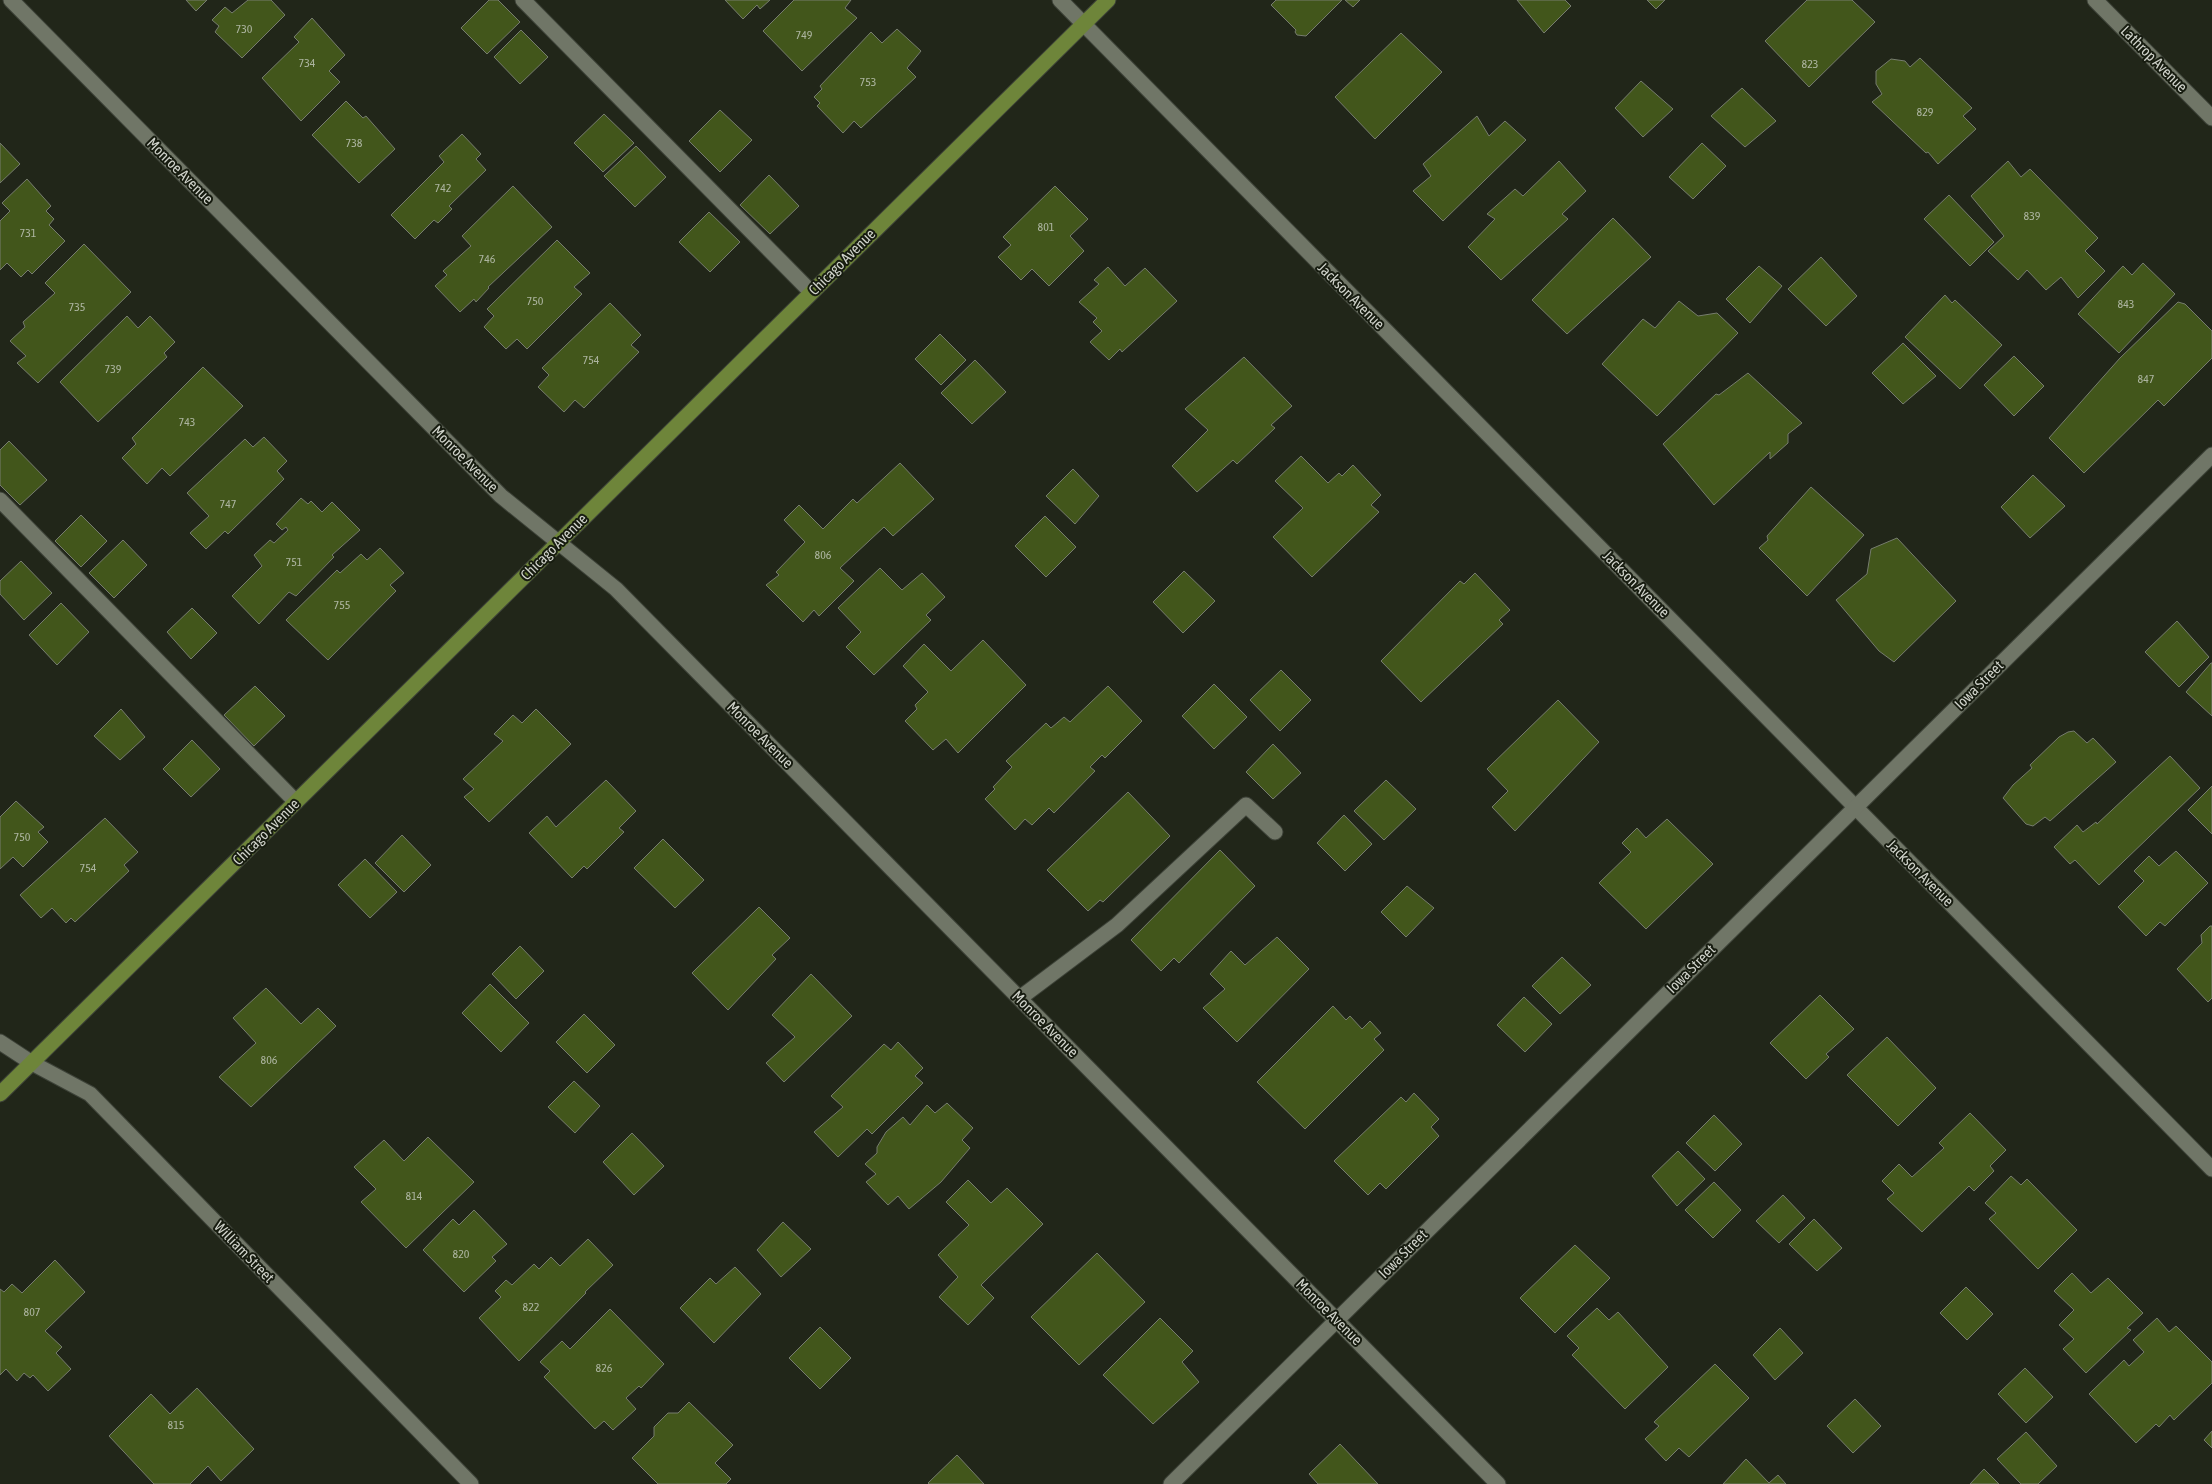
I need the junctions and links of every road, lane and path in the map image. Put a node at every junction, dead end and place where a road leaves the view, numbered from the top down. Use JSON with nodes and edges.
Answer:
{"nodes":[{"id":1,"x":11,"y":0,"type":"edge"},
{"id":2,"x":523,"y":0,"type":"edge"},
{"id":3,"x":1060,"y":0,"type":"edge"},
{"id":4,"x":1108,"y":0,"type":"edge"},
{"id":5,"x":2095,"y":0,"type":"edge"},
{"id":6,"x":1083,"y":24,"type":"junction"},
{"id":7,"x":2212,"y":118,"type":"edge"},
{"id":8,"x":811,"y":292,"type":"junction"},
{"id":9,"x":2212,"y":455,"type":"edge"},
{"id":10,"x":0,"y":500,"type":"edge"},
{"id":11,"x":558,"y":542,"type":"junction"},
{"id":12,"x":296,"y":802,"type":"junction"},
{"id":13,"x":1856,"y":807,"type":"junction"},
{"id":14,"x":1275,"y":832,"type":"dead end"},
{"id":15,"x":1020,"y":998,"type":"junction"},
{"id":16,"x":0,"y":1042,"type":"edge"},
{"id":17,"x":32,"y":1062,"type":"junction"},
{"id":18,"x":0,"y":1094,"type":"edge"},
{"id":19,"x":2212,"y":1169,"type":"edge"},
{"id":20,"x":1336,"y":1320,"type":"junction"},
{"id":21,"x":471,"y":1484,"type":"edge"},
{"id":22,"x":1171,"y":1484,"type":"edge"},
{"id":23,"x":1498,"y":1484,"type":"edge"}],
"edges":[{"from":1,"to":11,"type":"street","name":"Monroe Avenue"},
{"from":2,"to":8,"type":"street"},
{"from":3,"to":6,"type":"street","name":"Jackson Avenue"},
{"from":4,"to":6,"type":"main road","name":"Chicago Avenue"},
{"from":5,"to":7,"type":"street","name":"Lathrop Avenue"},
{"from":6,"to":8,"type":"main road","name":"Chicago Avenue"},
{"from":6,"to":13,"type":"street","name":"Jackson Avenue"},
{"from":8,"to":11,"type":"main road","name":"Chicago Avenue"},
{"from":9,"to":13,"type":"street","name":"Iowa Street"},
{"from":10,"to":12,"type":"street"},
{"from":11,"to":12,"type":"main road","name":"Chicago Avenue"},
{"from":11,"to":15,"type":"street","name":"Monroe Avenue"},
{"from":12,"to":17,"type":"main road","name":"Chicago Avenue"},
{"from":13,"to":19,"type":"street","name":"Jackson Avenue"},
{"from":13,"to":20,"type":"street","name":"Iowa Street"},
{"from":14,"to":15,"type":"street"},
{"from":15,"to":20,"type":"street","name":"Monroe Avenue"},
{"from":16,"to":17,"type":"street","name":"William Street"},
{"from":17,"to":18,"type":"main road","name":"Chicago Avenue"},
{"from":17,"to":21,"type":"street","name":"William Street"},
{"from":20,"to":22,"type":"street","name":"Iowa Street"},
{"from":20,"to":23,"type":"street","name":"Monroe Avenue"}]}
